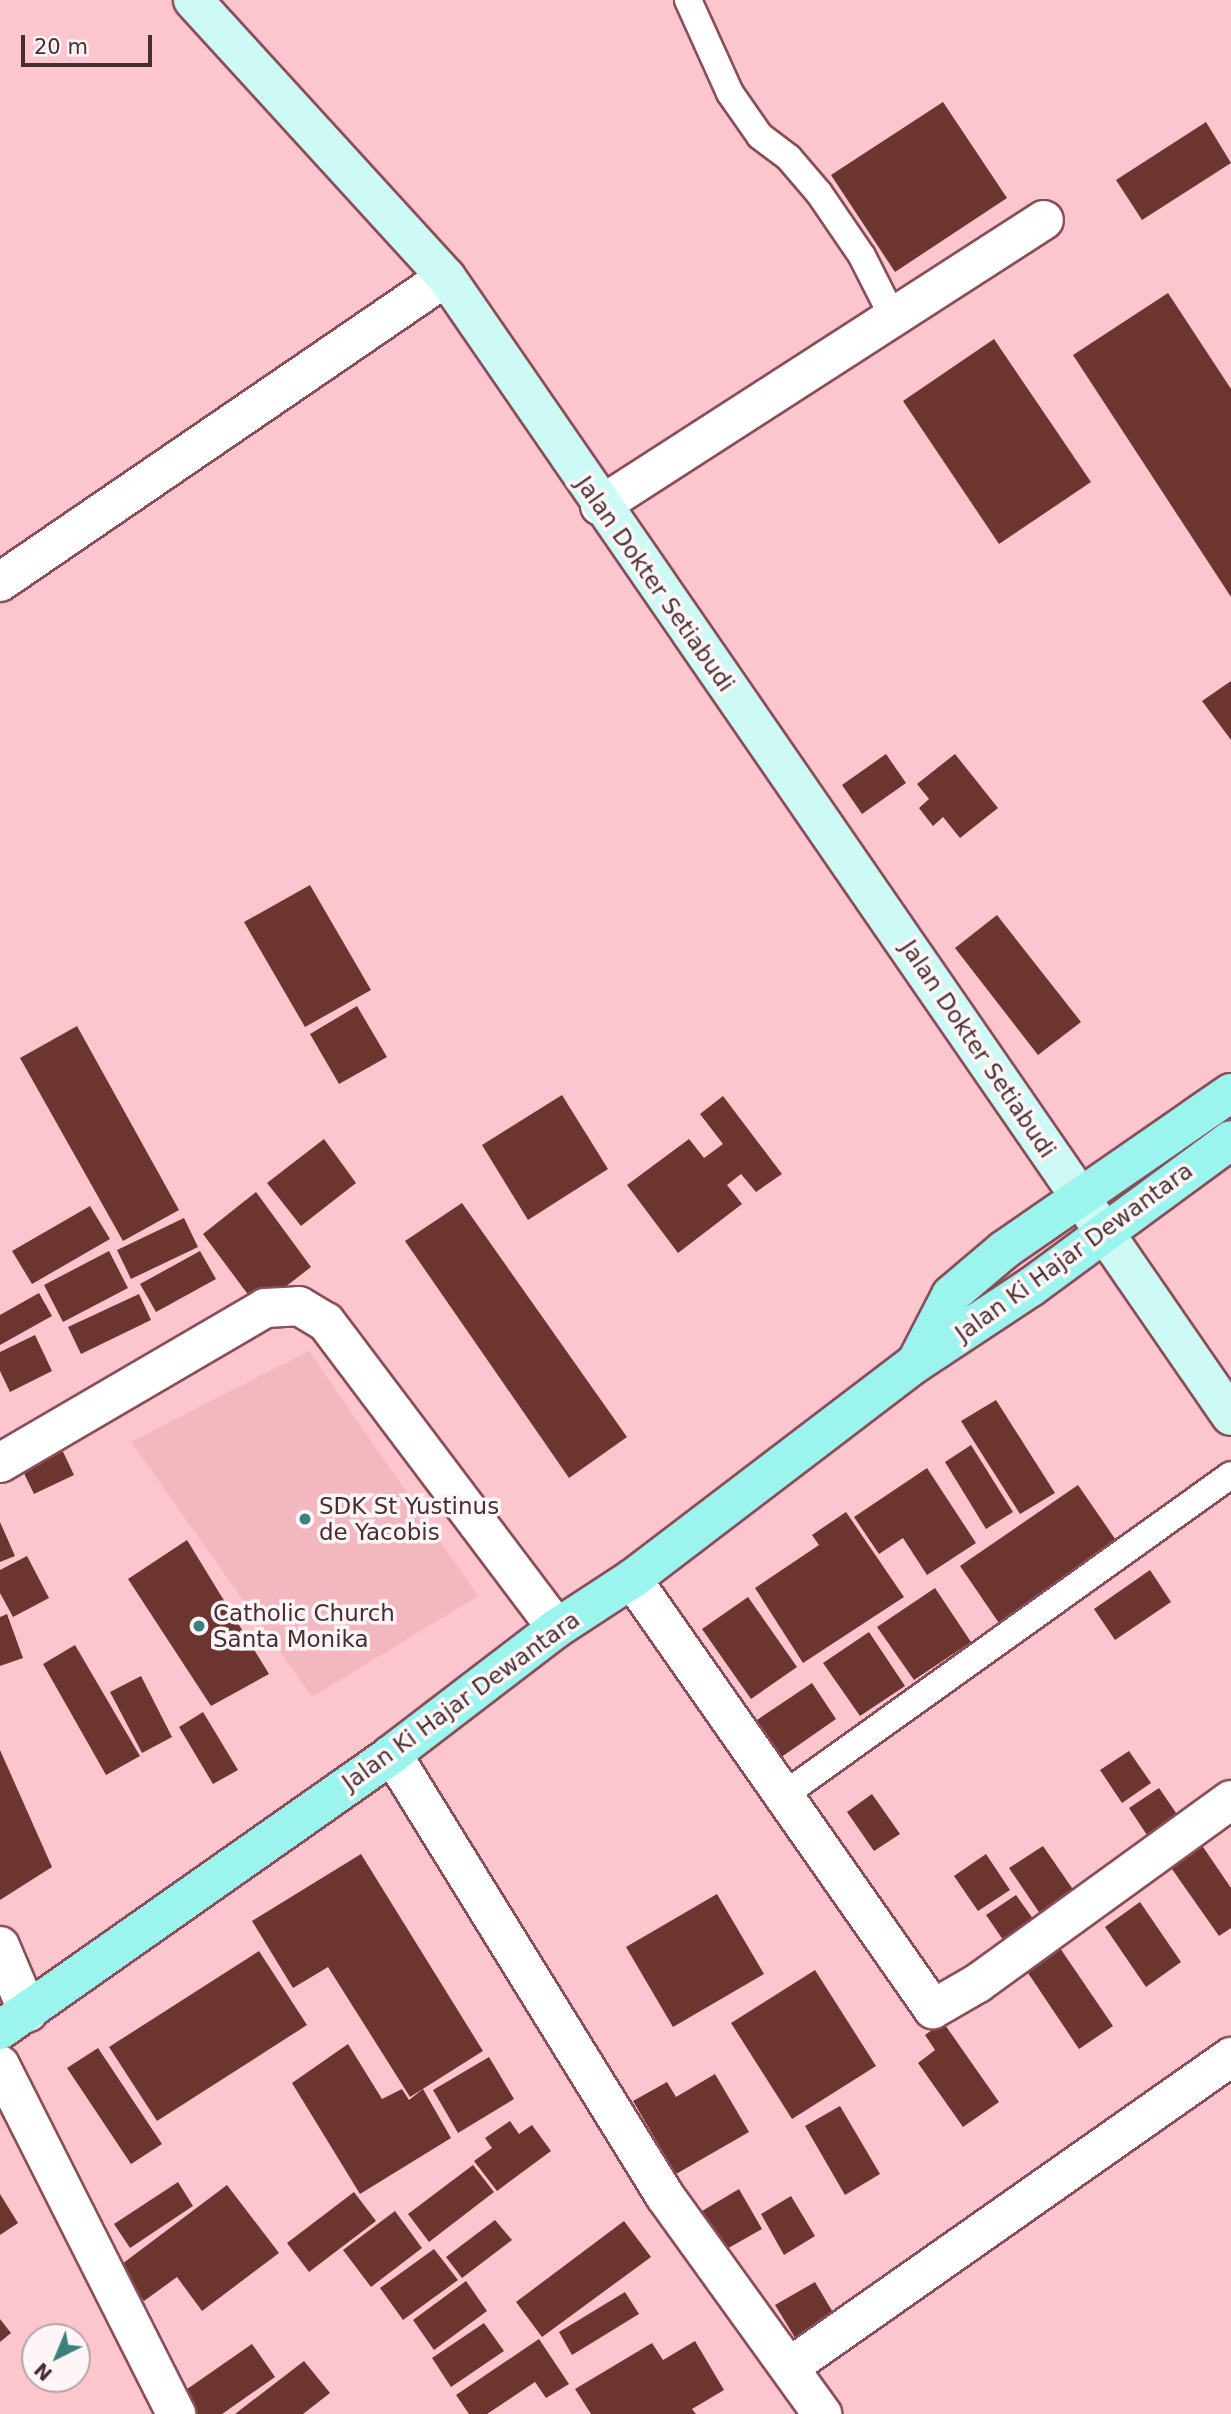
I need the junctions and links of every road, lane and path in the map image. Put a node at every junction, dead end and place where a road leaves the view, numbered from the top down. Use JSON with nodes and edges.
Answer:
{"nodes":[{"id":1,"x":192,"y":0,"type":"edge"},
{"id":2,"x":688,"y":0,"type":"edge"},
{"id":3,"x":1044,"y":220,"type":"dead end"},
{"id":4,"x":446,"y":277,"type":"junction"},
{"id":5,"x":894,"y":319,"type":"junction"},
{"id":6,"x":600,"y":506,"type":"junction"},
{"id":7,"x":0,"y":582,"type":"edge"},
{"id":8,"x":1231,"y":1093,"type":"edge"},
{"id":9,"x":1231,"y":1140,"type":"edge"},
{"id":10,"x":1079,"y":1198,"type":"junction"},
{"id":11,"x":1105,"y":1234,"type":"junction"},
{"id":12,"x":916,"y":1363,"type":"junction"},
{"id":13,"x":1226,"y":1397,"type":"edge"},
{"id":14,"x":0,"y":1462,"type":"edge"},
{"id":15,"x":1231,"y":1475,"type":"edge"},
{"id":16,"x":632,"y":1579,"type":"junction"},
{"id":17,"x":557,"y":1628,"type":"junction"},
{"id":18,"x":392,"y":1754,"type":"junction"},
{"id":19,"x":781,"y":1797,"type":"junction"},
{"id":20,"x":1231,"y":1800,"type":"edge"},
{"id":21,"x":0,"y":1946,"type":"edge"},
{"id":22,"x":14,"y":2021,"type":"edge"},
{"id":23,"x":1231,"y":2057,"type":"edge"},
{"id":24,"x":0,"y":2065,"type":"edge"},
{"id":25,"x":791,"y":2366,"type":"junction"},
{"id":26,"x":176,"y":2414,"type":"edge"},
{"id":27,"x":822,"y":2414,"type":"edge"}],
"edges":[{"from":1,"to":4,"type":"main road","name":"Jalan Dokter Setiabudi"},
{"from":2,"to":5,"type":"lane"},
{"from":3,"to":5,"type":"street"},
{"from":4,"to":6,"type":"main road","name":"Jalan Dokter Setiabudi"},
{"from":4,"to":7,"type":"street"},
{"from":5,"to":6,"type":"street"},
{"from":6,"to":10,"type":"main road","name":"Jalan Dokter Setiabudi"},
{"from":8,"to":10,"type":"main road","name":"Jalan Ki Hajar Dewantara"},
{"from":9,"to":11,"type":"main road","name":"Jalan Ki Hajar Dewantara"},
{"from":10,"to":11,"type":"main road","name":"Jalan Dokter Setiabudi"},
{"from":10,"to":12,"type":"main road","name":"Jalan Ki Hajar Dewantara"},
{"from":11,"to":12,"type":"main road","name":"Jalan Ki Hajar Dewantara"},
{"from":11,"to":13,"type":"main road","name":"Jalan Dokter Setiabudi"},
{"from":12,"to":16,"type":"main road","name":"Jalan Ki Hajar Dewantara"},
{"from":14,"to":17,"type":"street"},
{"from":15,"to":19,"type":"lane"},
{"from":16,"to":17,"type":"main road","name":"Jalan Ki Hajar Dewantara"},
{"from":16,"to":19,"type":"street"},
{"from":17,"to":18,"type":"main road","name":"Jalan Ki Hajar Dewantara"},
{"from":18,"to":22,"type":"main road","name":"Jalan Ki Hajar Dewantara"},
{"from":18,"to":25,"type":"street"},
{"from":19,"to":20,"type":"street"},
{"from":21,"to":22,"type":"street"},
{"from":23,"to":25,"type":"street"},
{"from":24,"to":26,"type":"street"},
{"from":25,"to":27,"type":"street"}]}
